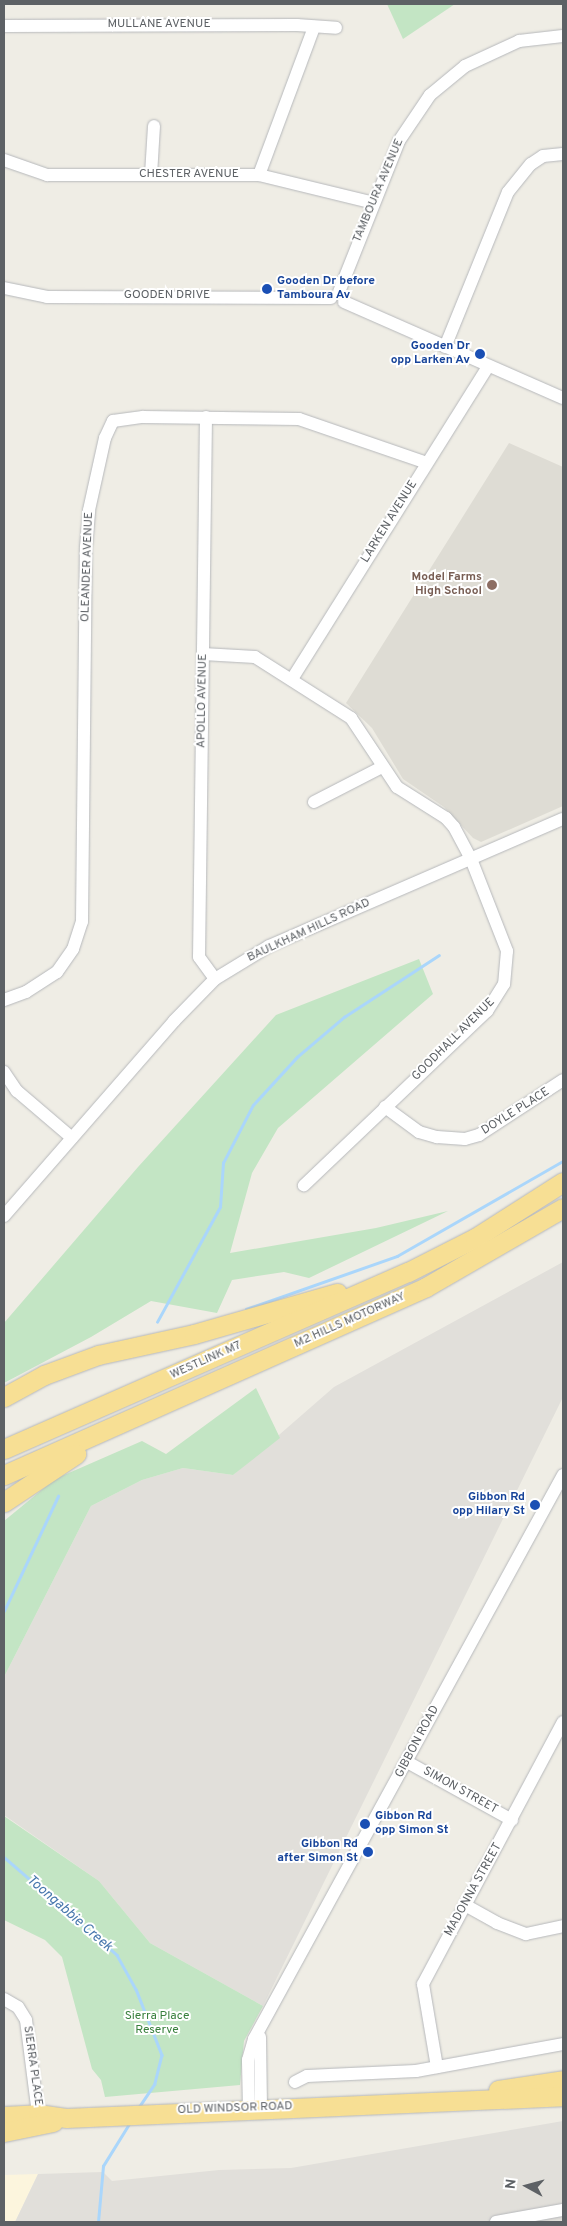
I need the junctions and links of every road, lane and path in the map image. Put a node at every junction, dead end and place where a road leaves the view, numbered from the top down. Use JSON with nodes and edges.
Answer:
{"nodes":[{"id":1,"x":4,"y":26,"type":"edge"},
{"id":2,"x":314,"y":27,"type":"junction"},
{"id":3,"x":336,"y":28,"type":"dead end"},
{"id":4,"x":563,"y":36,"type":"edge"},
{"id":5,"x":154,"y":126,"type":"dead end"},
{"id":6,"x":563,"y":154,"type":"edge"},
{"id":7,"x":4,"y":160,"type":"edge"},
{"id":8,"x":151,"y":175,"type":"junction"},
{"id":9,"x":259,"y":175,"type":"junction"},
{"id":10,"x":374,"y":203,"type":"junction"},
{"id":11,"x":4,"y":288,"type":"edge"},
{"id":12,"x":338,"y":297,"type":"junction"},
{"id":13,"x":445,"y":347,"type":"junction"},
{"id":14,"x":488,"y":366,"type":"junction"},
{"id":15,"x":563,"y":398,"type":"edge"},
{"id":16,"x":206,"y":417,"type":"junction"},
{"id":17,"x":427,"y":463,"type":"junction"},
{"id":18,"x":204,"y":654,"type":"junction"},
{"id":19,"x":292,"y":679,"type":"junction"},
{"id":20,"x":382,"y":767,"type":"junction"},
{"id":21,"x":314,"y":802,"type":"dead end"},
{"id":22,"x":562,"y":823,"type":"edge"},
{"id":23,"x":471,"y":859,"type":"junction"},
{"id":24,"x":215,"y":979,"type":"junction"},
{"id":25,"x":4,"y":1000,"type":"edge"},
{"id":26,"x":4,"y":1072,"type":"edge"},
{"id":27,"x":563,"y":1080,"type":"edge"},
{"id":28,"x":385,"y":1107,"type":"junction"},
{"id":29,"x":72,"y":1138,"type":"junction"},
{"id":30,"x":563,"y":1182,"type":"edge"},
{"id":31,"x":304,"y":1185,"type":"dead end"},
{"id":32,"x":563,"y":1208,"type":"edge"},
{"id":33,"x":4,"y":1216,"type":"edge"},
{"id":34,"x":408,"y":1272,"type":"junction"},
{"id":35,"x":4,"y":1397,"type":"edge"},
{"id":36,"x":129,"y":1420,"type":"junction"},
{"id":37,"x":4,"y":1449,"type":"edge"},
{"id":38,"x":4,"y":1475,"type":"edge"},
{"id":39,"x":563,"y":1475,"type":"edge"},
{"id":40,"x":559,"y":1492,"type":"edge"},
{"id":41,"x":4,"y":1502,"type":"edge"},
{"id":42,"x":563,"y":1722,"type":"edge"},
{"id":43,"x":407,"y":1762,"type":"junction"},
{"id":44,"x":512,"y":1820,"type":"junction"},
{"id":45,"x":465,"y":1905,"type":"junction"},
{"id":46,"x":563,"y":1926,"type":"edge"},
{"id":47,"x":4,"y":1999,"type":"edge"},
{"id":48,"x":563,"y":2044,"type":"edge"},
{"id":49,"x":437,"y":2067,"type":"junction"},
{"id":50,"x":563,"y":2080,"type":"edge"},
{"id":51,"x":295,"y":2082,"type":"dead end"},
{"id":52,"x":563,"y":2096,"type":"edge"},
{"id":53,"x":405,"y":2103,"type":"junction"},
{"id":54,"x":255,"y":2109,"type":"junction"},
{"id":55,"x":38,"y":2114,"type":"junction"},
{"id":56,"x":4,"y":2116,"type":"edge"},
{"id":57,"x":66,"y":2118,"type":"junction"},
{"id":58,"x":4,"y":2132,"type":"edge"},
{"id":59,"x":563,"y":2210,"type":"edge"},
{"id":60,"x":496,"y":2222,"type":"edge"}],
"edges":[{"from":1,"to":2,"type":"street","name":"MULLANE AVENUE"},
{"from":2,"to":3,"type":"street","name":"MULLANE AVENUE"},
{"from":2,"to":9,"type":"street"},
{"from":4,"to":10,"type":"street","name":"TAMBOURA AVENUE"},
{"from":5,"to":8,"type":"street"},
{"from":6,"to":13,"type":"street"},
{"from":7,"to":8,"type":"street","name":"CHESTER AVENUE"},
{"from":8,"to":9,"type":"street","name":"CHESTER AVENUE"},
{"from":9,"to":10,"type":"street","name":"CHESTER AVENUE"},
{"from":10,"to":12,"type":"street","name":"TAMBOURA AVENUE"},
{"from":11,"to":12,"type":"street","name":"GOODEN DRIVE"},
{"from":12,"to":13,"type":"street","name":"GOODEN DRIVE"},
{"from":13,"to":14,"type":"street","name":"GOODEN DRIVE"},
{"from":14,"to":15,"type":"street","name":"GOODEN DRIVE"},
{"from":14,"to":17,"type":"street","name":"LARKEN AVENUE"},
{"from":16,"to":17,"type":"street","name":"OLEANDER AVENUE"},
{"from":16,"to":18,"type":"street","name":"APOLLO AVENUE"},
{"from":16,"to":25,"type":"street","name":"OLEANDER AVENUE"},
{"from":17,"to":19,"type":"street","name":"LARKEN AVENUE"},
{"from":18,"to":19,"type":"street","name":"GOODHALL AVENUE"},
{"from":18,"to":24,"type":"street","name":"APOLLO AVENUE"},
{"from":19,"to":20,"type":"street","name":"GOODHALL AVENUE"},
{"from":20,"to":21,"type":"street"},
{"from":20,"to":23,"type":"street","name":"GOODHALL AVENUE"},
{"from":22,"to":23,"type":"street","name":"BAULKHAM HILLS ROAD"},
{"from":23,"to":24,"type":"street","name":"BAULKHAM HILLS ROAD"},
{"from":23,"to":28,"type":"street","name":"GOODHALL AVENUE"},
{"from":24,"to":29,"type":"street","name":"BAULKHAM HILLS ROAD"},
{"from":26,"to":29,"type":"street"},
{"from":27,"to":28,"type":"street","name":"DOYLE PLACE"},
{"from":28,"to":31,"type":"street","name":"GOODHALL AVENUE"},
{"from":29,"to":33,"type":"street","name":"BAULKHAM HILLS ROAD"},
{"from":30,"to":34,"type":"highway"},
{"from":32,"to":36,"type":"highway","name":"M2 HILLS MOTORWAY"},
{"from":34,"to":35,"type":"highway"},
{"from":34,"to":37,"type":"highway","name":"WESTLINK M7"},
{"from":36,"to":38,"type":"highway"},
{"from":36,"to":41,"type":"highway"},
{"from":39,"to":40,"type":"street","name":"GIBBON ROAD"},
{"from":40,"to":43,"type":"street","name":"GIBBON ROAD"},
{"from":42,"to":44,"type":"street","name":"MADONNA STREET"},
{"from":43,"to":44,"type":"street","name":"SIMON STREET"},
{"from":43,"to":54,"type":"street","name":"GIBBON ROAD"},
{"from":44,"to":45,"type":"street","name":"MADONNA STREET"},
{"from":45,"to":46,"type":"street"},
{"from":45,"to":49,"type":"street","name":"MADONNA STREET"},
{"from":47,"to":55,"type":"street","name":"SIERRA PLACE"},
{"from":48,"to":49,"type":"street","name":"OLD WINDSOR ROAD"},
{"from":49,"to":51,"type":"street","name":"OLD WINDSOR ROAD"},
{"from":50,"to":53,"type":"highway","name":"OLD WINDSOR ROAD"},
{"from":52,"to":53,"type":"highway","name":"OLD WINDSOR ROAD"},
{"from":53,"to":54,"type":"highway","name":"OLD WINDSOR ROAD"},
{"from":54,"to":57,"type":"highway","name":"OLD WINDSOR ROAD"},
{"from":55,"to":56,"type":"highway","name":"OLD WINDSOR ROAD"},
{"from":55,"to":57,"type":"highway","name":"OLD WINDSOR ROAD"},
{"from":57,"to":58,"type":"highway","name":"OLD WINDSOR ROAD"},
{"from":59,"to":60,"type":"street"}]}
